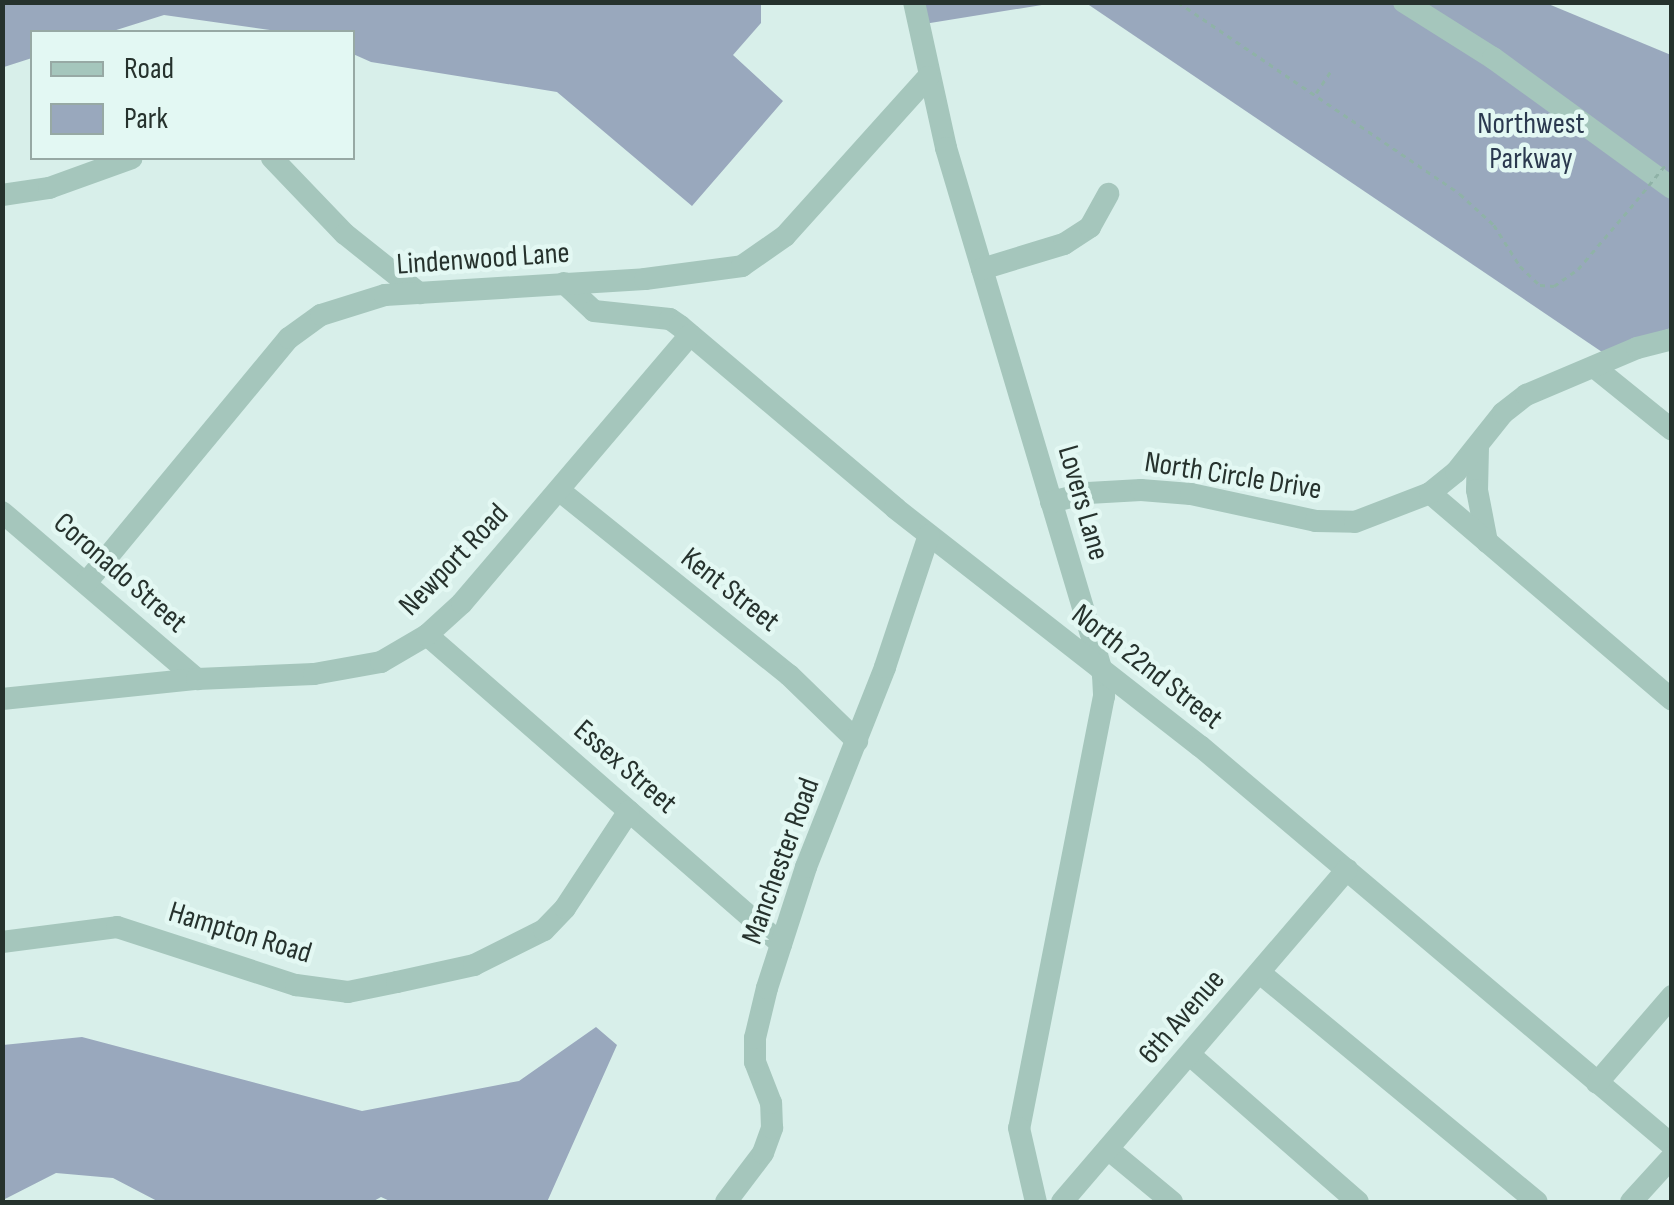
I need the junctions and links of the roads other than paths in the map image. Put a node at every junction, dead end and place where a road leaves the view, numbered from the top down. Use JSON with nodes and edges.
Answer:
{"nodes":[{"id":1,"x":914,"y":2,"type":"edge"},
{"id":2,"x":1404,"y":2,"type":"edge"},
{"id":3,"x":928,"y":77,"type":"junction"},
{"id":4,"x":126,"y":160,"type":"edge"},
{"id":5,"x":274,"y":160,"type":"edge"},
{"id":6,"x":1672,"y":188,"type":"edge"},
{"id":7,"x":1108,"y":194,"type":"dead end"},
{"id":8,"x":2,"y":195,"type":"edge"},
{"id":9,"x":982,"y":269,"type":"junction"},
{"id":10,"x":564,"y":283,"type":"junction"},
{"id":11,"x":419,"y":293,"type":"junction"},
{"id":12,"x":690,"y":335,"type":"junction"},
{"id":13,"x":1672,"y":339,"type":"edge"},
{"id":14,"x":1594,"y":366,"type":"junction"},
{"id":15,"x":1672,"y":430,"type":"edge"},
{"id":16,"x":1478,"y":447,"type":"junction"},
{"id":17,"x":560,"y":491,"type":"junction"},
{"id":18,"x":1430,"y":493,"type":"junction"},
{"id":19,"x":1051,"y":502,"type":"junction"},
{"id":20,"x":2,"y":512,"type":"edge"},
{"id":21,"x":930,"y":535,"type":"junction"},
{"id":22,"x":1487,"y":542,"type":"junction"},
{"id":23,"x":86,"y":582,"type":"junction"},
{"id":24,"x":427,"y":636,"type":"junction"},
{"id":25,"x":1099,"y":663,"type":"junction"},
{"id":26,"x":197,"y":680,"type":"junction"},
{"id":27,"x":2,"y":699,"type":"edge"},
{"id":28,"x":1672,"y":700,"type":"edge"},
{"id":29,"x":857,"y":742,"type":"junction"},
{"id":30,"x":629,"y":810,"type":"junction"},
{"id":31,"x":1347,"y":870,"type":"junction"},
{"id":32,"x":2,"y":942,"type":"edge"},
{"id":33,"x":781,"y":944,"type":"junction"},
{"id":34,"x":1260,"y":973,"type":"junction"},
{"id":35,"x":1672,"y":996,"type":"edge"},
{"id":36,"x":1190,"y":1055,"type":"junction"},
{"id":37,"x":1597,"y":1083,"type":"junction"},
{"id":38,"x":1672,"y":1145,"type":"edge"},
{"id":39,"x":1108,"y":1149,"type":"junction"},
{"id":40,"x":1672,"y":1158,"type":"edge"},
{"id":41,"x":726,"y":1202,"type":"edge"},
{"id":42,"x":1036,"y":1202,"type":"edge"},
{"id":43,"x":1062,"y":1202,"type":"edge"},
{"id":44,"x":1172,"y":1202,"type":"edge"},
{"id":45,"x":1358,"y":1202,"type":"edge"},
{"id":46,"x":1537,"y":1202,"type":"edge"},
{"id":47,"x":1631,"y":1202,"type":"edge"}],
"edges":[{"from":1,"to":3,"type":"street","name":"Lovers Lane"},
{"from":2,"to":6,"type":"street"},
{"from":3,"to":9,"type":"street","name":"Lovers Lane"},
{"from":3,"to":10,"type":"street","name":"Lindenwood Lane"},
{"from":4,"to":8,"type":"street"},
{"from":5,"to":11,"type":"street"},
{"from":7,"to":9,"type":"street"},
{"from":9,"to":19,"type":"street","name":"Lovers Lane"},
{"from":10,"to":11,"type":"street","name":"Lindenwood Lane"},
{"from":10,"to":12,"type":"street","name":"North 22nd Street"},
{"from":11,"to":23,"type":"street","name":"Lindenwood Lane"},
{"from":12,"to":17,"type":"street","name":"Newport Road"},
{"from":12,"to":21,"type":"street","name":"North 22nd Street"},
{"from":13,"to":14,"type":"street","name":"North Circle Drive"},
{"from":14,"to":15,"type":"street"},
{"from":14,"to":16,"type":"street","name":"North Circle Drive"},
{"from":16,"to":18,"type":"street","name":"North Circle Drive"},
{"from":16,"to":22,"type":"street"},
{"from":17,"to":24,"type":"street","name":"Newport Road"},
{"from":17,"to":29,"type":"street","name":"Kent Street"},
{"from":18,"to":19,"type":"street","name":"North Circle Drive"},
{"from":18,"to":22,"type":"street"},
{"from":19,"to":25,"type":"street","name":"Lovers Lane"},
{"from":20,"to":23,"type":"street","name":"Coronado Street"},
{"from":21,"to":25,"type":"street","name":"North 22nd Street"},
{"from":21,"to":29,"type":"street","name":"Manchester Road"},
{"from":22,"to":28,"type":"street"},
{"from":23,"to":26,"type":"street","name":"Coronado Street"},
{"from":24,"to":26,"type":"street","name":"Newport Road"},
{"from":24,"to":30,"type":"street","name":"Essex Street"},
{"from":25,"to":31,"type":"street","name":"North 22nd Street"},
{"from":25,"to":42,"type":"street","name":"Lovers Lane"},
{"from":26,"to":27,"type":"street","name":"Newport Road"},
{"from":29,"to":33,"type":"street","name":"Manchester Road"},
{"from":30,"to":32,"type":"street","name":"Hampton Road"},
{"from":30,"to":33,"type":"street","name":"Essex Street"},
{"from":31,"to":34,"type":"street","name":"6th Avenue"},
{"from":31,"to":37,"type":"street","name":"North 22nd Street"},
{"from":33,"to":41,"type":"street","name":"Manchester Road"},
{"from":34,"to":36,"type":"street","name":"6th Avenue"},
{"from":34,"to":46,"type":"street"},
{"from":35,"to":37,"type":"street"},
{"from":36,"to":39,"type":"street","name":"6th Avenue"},
{"from":36,"to":45,"type":"street"},
{"from":37,"to":38,"type":"street","name":"North 22nd Street"},
{"from":39,"to":43,"type":"street","name":"6th Avenue"},
{"from":39,"to":44,"type":"street"},
{"from":40,"to":47,"type":"street"}]}
